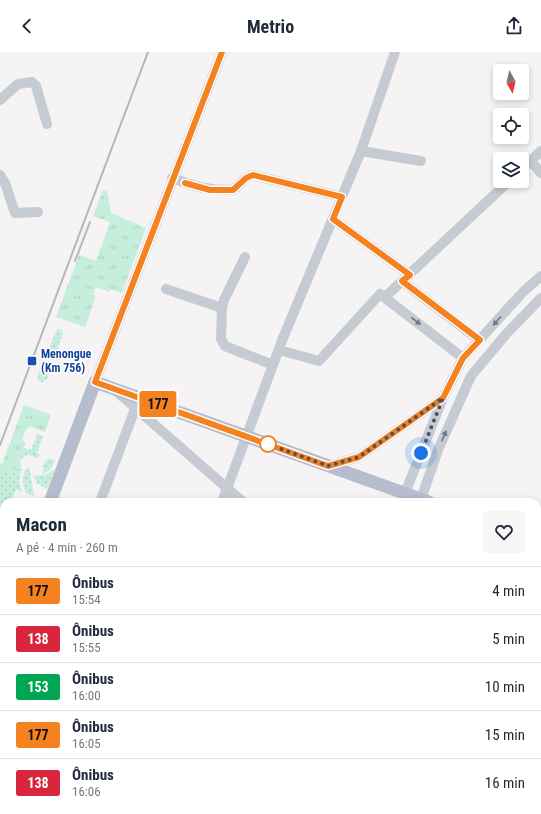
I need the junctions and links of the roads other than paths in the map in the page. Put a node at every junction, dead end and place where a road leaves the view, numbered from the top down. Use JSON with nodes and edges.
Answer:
{"nodes":[{"id":1,"x":222,"y":52,"type":"edge"},
{"id":2,"x":396,"y":52,"type":"edge"},
{"id":3,"x":0,"y":100,"type":"edge"},
{"id":4,"x":47,"y":124,"type":"dead end"},
{"id":5,"x":541,"y":151,"type":"edge"},
{"id":6,"x":361,"y":152,"type":"junction"},
{"id":7,"x":421,"y":161,"type":"dead end"},
{"id":8,"x":531,"y":161,"type":"joint"},
{"id":9,"x":541,"y":172,"type":"edge"},
{"id":10,"x":0,"y":175,"type":"edge"},
{"id":11,"x":172,"y":178,"type":"junction"},
{"id":12,"x":502,"y":188,"type":"edge"},
{"id":13,"x":342,"y":197,"type":"junction"},
{"id":14,"x":38,"y":212,"type":"dead end"},
{"id":15,"x":333,"y":219,"type":"junction"},
{"id":16,"x":246,"y":257,"type":"dead end"},
{"id":17,"x":541,"y":276,"type":"edge"},
{"id":18,"x":406,"y":278,"type":"junction"},
{"id":19,"x":166,"y":289,"type":"dead end"},
{"id":20,"x":524,"y":292,"type":"junction"},
{"id":21,"x":385,"y":297,"type":"junction"},
{"id":22,"x":539,"y":302,"type":"edge"},
{"id":23,"x":222,"y":308,"type":"junction"},
{"id":24,"x":480,"y":340,"type":"junction"},
{"id":25,"x":279,"y":350,"type":"junction"},
{"id":26,"x":463,"y":358,"type":"junction"},
{"id":27,"x":273,"y":365,"type":"junction"},
{"id":28,"x":457,"y":369,"type":"junction"},
{"id":29,"x":471,"y":376,"type":"junction"},
{"id":30,"x":95,"y":382,"type":"junction"},
{"id":31,"x":113,"y":388,"type":"junction"},
{"id":32,"x":443,"y":398,"type":"junction"},
{"id":33,"x":135,"y":409,"type":"junction"},
{"id":34,"x":245,"y":436,"type":"junction"},
{"id":35,"x":359,"y":457,"type":"junction"},
{"id":36,"x":328,"y":466,"type":"junction"},
{"id":37,"x":353,"y":475,"type":"junction"},
{"id":38,"x":227,"y":489,"type":"junction"},
{"id":39,"x":52,"y":498,"type":"edge"},
{"id":40,"x":102,"y":498,"type":"edge"},
{"id":41,"x":224,"y":498,"type":"edge"},
{"id":42,"x":238,"y":498,"type":"edge"},
{"id":43,"x":404,"y":498,"type":"edge"},
{"id":44,"x":425,"y":498,"type":"edge"}],
"edges":[{"from":1,"to":11,"type":"street"},
{"from":2,"to":6,"type":"street"},
{"from":3,"to":4,"type":"street"},
{"from":5,"to":8,"type":"street"},
{"from":6,"to":7,"type":"street"},
{"from":6,"to":13,"type":"street"},
{"from":8,"to":9,"type":"street"},
{"from":10,"to":14,"type":"street"},
{"from":11,"to":13,"type":"street"},
{"from":11,"to":30,"type":"street"},
{"from":12,"to":18,"type":"street"},
{"from":13,"to":15,"type":"street"},
{"from":15,"to":18,"type":"street"},
{"from":15,"to":25,"type":"street"},
{"from":16,"to":23,"type":"street"},
{"from":17,"to":20,"type":"street"},
{"from":18,"to":21,"type":"street"},
{"from":18,"to":24,"type":"street"},
{"from":19,"to":23,"type":"street"},
{"from":20,"to":22,"type":"street"},
{"from":20,"to":24,"type":"street","one_way":true},
{"from":21,"to":25,"type":"street"},
{"from":21,"to":26,"type":"street","one_way":true},
{"from":22,"to":29,"type":"street"},
{"from":23,"to":27,"type":"street"},
{"from":24,"to":26,"type":"street"},
{"from":25,"to":27,"type":"street"},
{"from":26,"to":28,"type":"street"},
{"from":27,"to":34,"type":"street"},
{"from":28,"to":29,"type":"street"},
{"from":28,"to":32,"type":"street"},
{"from":44,"to":29,"type":"street","one_way":true},
{"from":30,"to":31,"type":"main road"},
{"from":30,"to":39,"type":"main road"},
{"from":31,"to":33,"type":"street"},
{"from":31,"to":34,"type":"main road"},
{"from":32,"to":35,"type":"street"},
{"from":32,"to":43,"type":"street"},
{"from":33,"to":38,"type":"street"},
{"from":33,"to":40,"type":"street"},
{"from":34,"to":36,"type":"main road"},
{"from":34,"to":38,"type":"street"},
{"from":35,"to":36,"type":"street"},
{"from":35,"to":37,"type":"street"},
{"from":36,"to":37,"type":"main road"},
{"from":37,"to":43,"type":"main road"},
{"from":38,"to":41,"type":"street"},
{"from":38,"to":42,"type":"street"}]}
